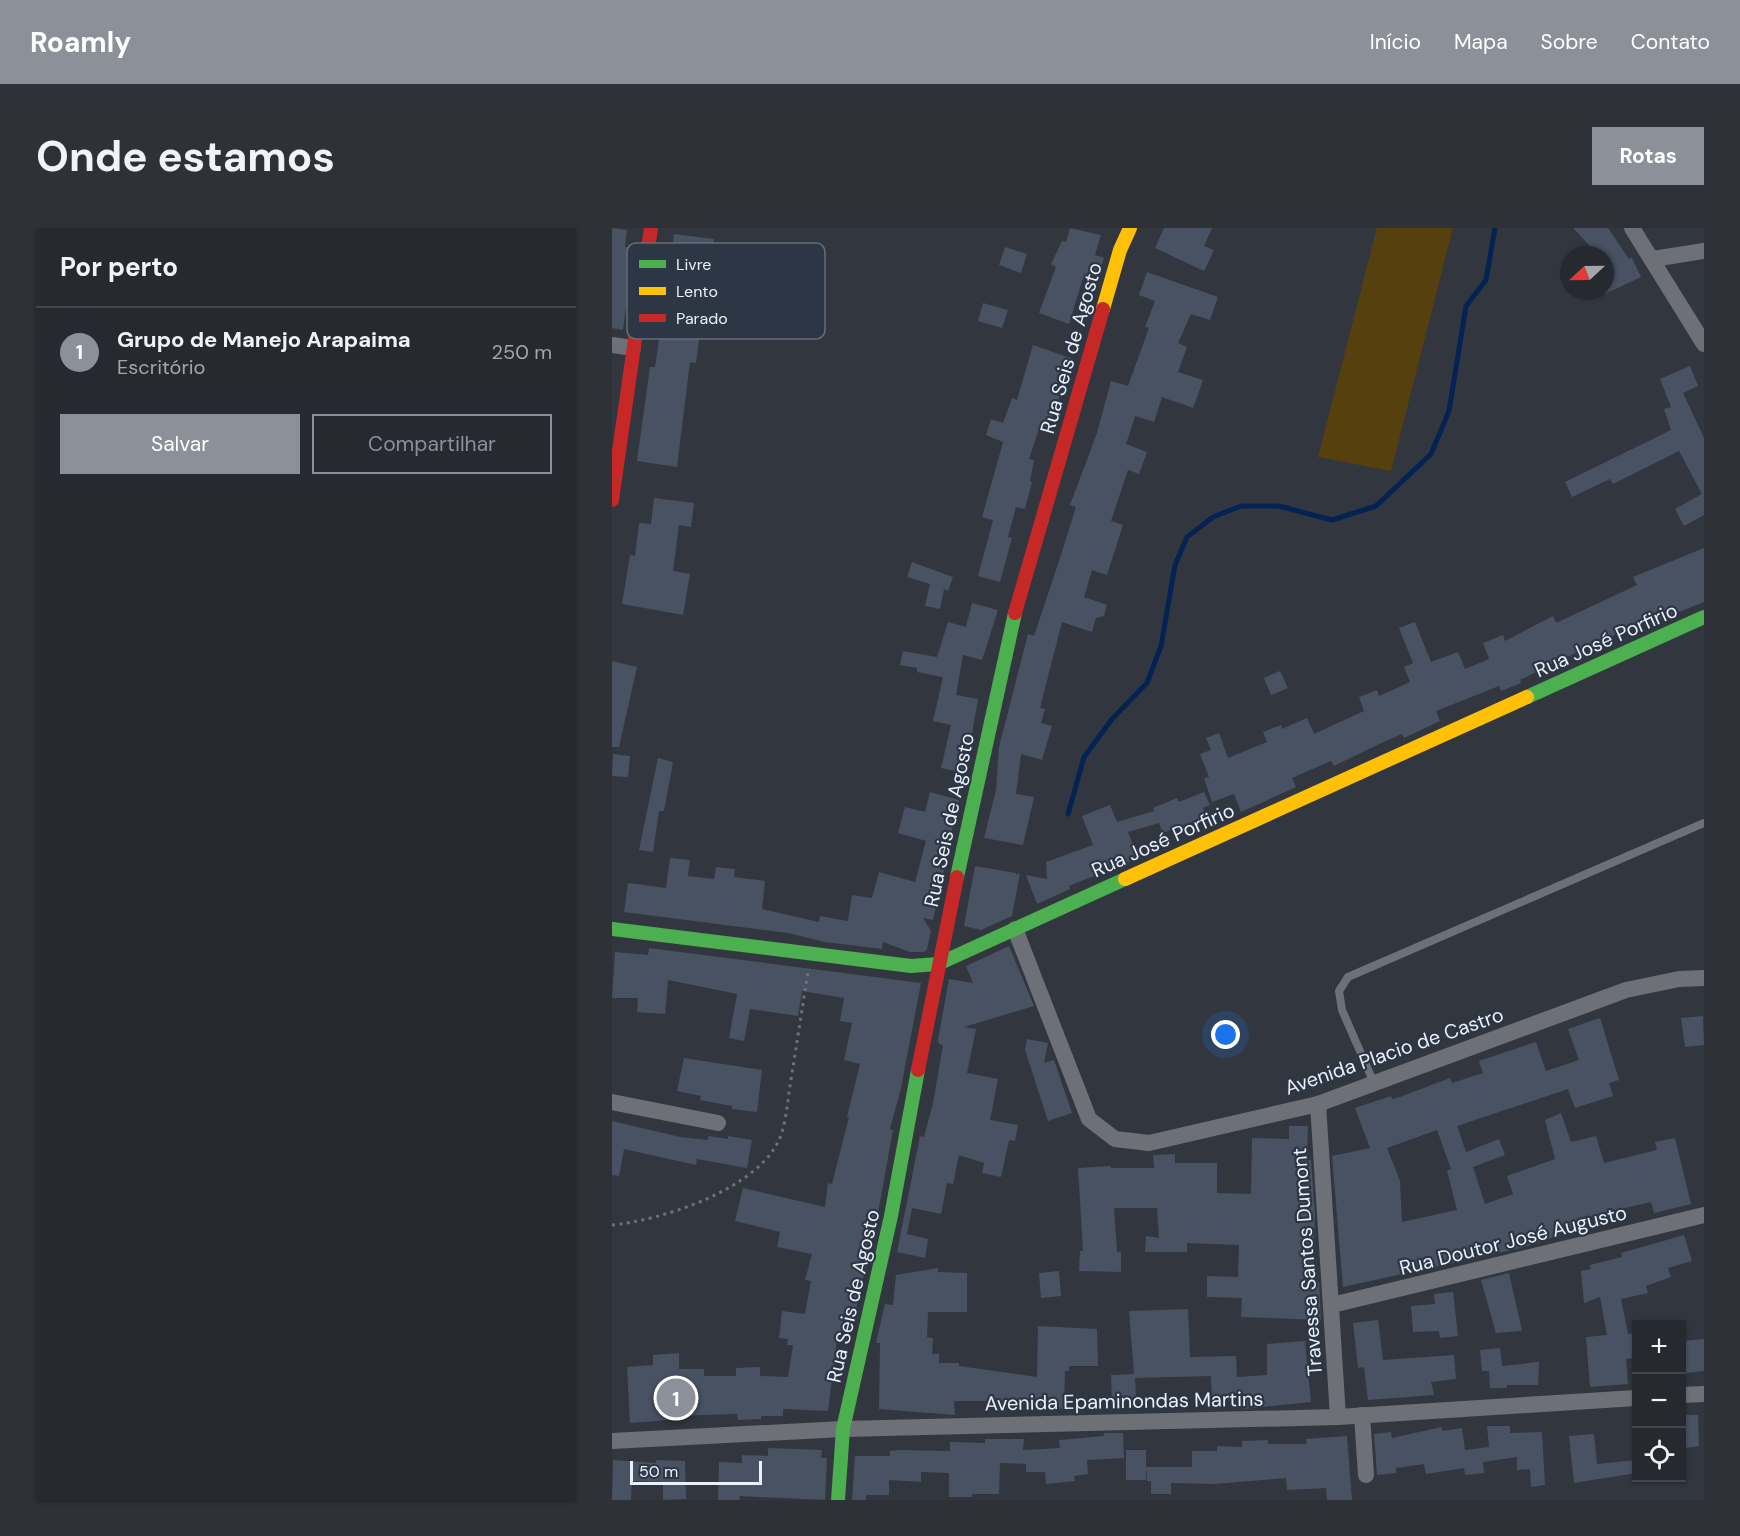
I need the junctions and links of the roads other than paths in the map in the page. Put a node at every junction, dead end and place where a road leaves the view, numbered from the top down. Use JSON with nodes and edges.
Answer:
{"nodes":[{"id":1,"x":651,"y":228,"type":"edge"},
{"id":2,"x":1131,"y":228,"type":"edge"},
{"id":3,"x":1632,"y":228,"type":"edge"},
{"id":4,"x":649,"y":243,"type":"edge"},
{"id":5,"x":1704,"y":251,"type":"edge"},
{"id":6,"x":1653,"y":259,"type":"junction"},
{"id":7,"x":634,"y":339,"type":"edge"},
{"id":8,"x":1704,"y":344,"type":"edge"},
{"id":9,"x":612,"y":345,"type":"edge"},
{"id":10,"x":633,"y":348,"type":"junction"},
{"id":11,"x":612,"y":500,"type":"edge"},
{"id":12,"x":1704,"y":616,"type":"edge"},
{"id":13,"x":1704,"y":823,"type":"edge"},
{"id":14,"x":612,"y":929,"type":"edge"},
{"id":15,"x":1015,"y":929,"type":"junction"},
{"id":16,"x":938,"y":964,"type":"junction"},
{"id":17,"x":1704,"y":978,"type":"edge"},
{"id":18,"x":1374,"y":1083,"type":"junction"},
{"id":19,"x":612,"y":1102,"type":"edge"},
{"id":20,"x":1318,"y":1104,"type":"junction"},
{"id":21,"x":718,"y":1123,"type":"dead end"},
{"id":22,"x":1704,"y":1215,"type":"edge"},
{"id":23,"x":1332,"y":1305,"type":"junction"},
{"id":24,"x":1704,"y":1394,"type":"edge"},
{"id":25,"x":1686,"y":1395,"type":"edge"},
{"id":26,"x":1632,"y":1398,"type":"edge"},
{"id":27,"x":1362,"y":1415,"type":"junction"},
{"id":28,"x":1338,"y":1417,"type":"junction"},
{"id":29,"x":843,"y":1429,"type":"junction"},
{"id":30,"x":612,"y":1441,"type":"edge"},
{"id":31,"x":1366,"y":1475,"type":"dead end"},
{"id":32,"x":838,"y":1500,"type":"edge"}],
"edges":[{"from":1,"to":4,"type":"street"},
{"from":2,"to":16,"type":"street","name":"Rua Seis de Agosto"},
{"from":3,"to":6,"type":"street"},
{"from":5,"to":6,"type":"street"},
{"from":6,"to":8,"type":"street"},
{"from":7,"to":10,"type":"street"},
{"from":9,"to":10,"type":"street"},
{"from":10,"to":11,"type":"street"},
{"from":12,"to":15,"type":"street","name":"Rua José Porfirio"},
{"from":13,"to":18,"type":"lane"},
{"from":14,"to":16,"type":"street","name":"Rua José Porfirio"},
{"from":15,"to":16,"type":"street","name":"Rua José Porfirio"},
{"from":15,"to":20,"type":"street","name":"Avenida Placio de Castro"},
{"from":16,"to":29,"type":"street","name":"Rua Seis de Agosto"},
{"from":17,"to":18,"type":"street","name":"Avenida Placio de Castro"},
{"from":18,"to":20,"type":"street","name":"Avenida Placio de Castro"},
{"from":19,"to":21,"type":"street"},
{"from":20,"to":23,"type":"street","name":"Travessa Santos Dumont"},
{"from":22,"to":23,"type":"street","name":"Rua Doutor José Augusto"},
{"from":23,"to":28,"type":"street","name":"Travessa Santos Dumont"},
{"from":24,"to":25,"type":"street"},
{"from":26,"to":27,"type":"street","name":"Avenida Epaminondas Martins"},
{"from":27,"to":28,"type":"street","name":"Avenida Epaminondas Martins"},
{"from":27,"to":31,"type":"street"},
{"from":28,"to":29,"type":"street","name":"Avenida Epaminondas Martins"},
{"from":29,"to":30,"type":"street","name":"Avenida Epaminondas Martins"},
{"from":29,"to":32,"type":"street","name":"Rua Seis de Agosto"}]}
